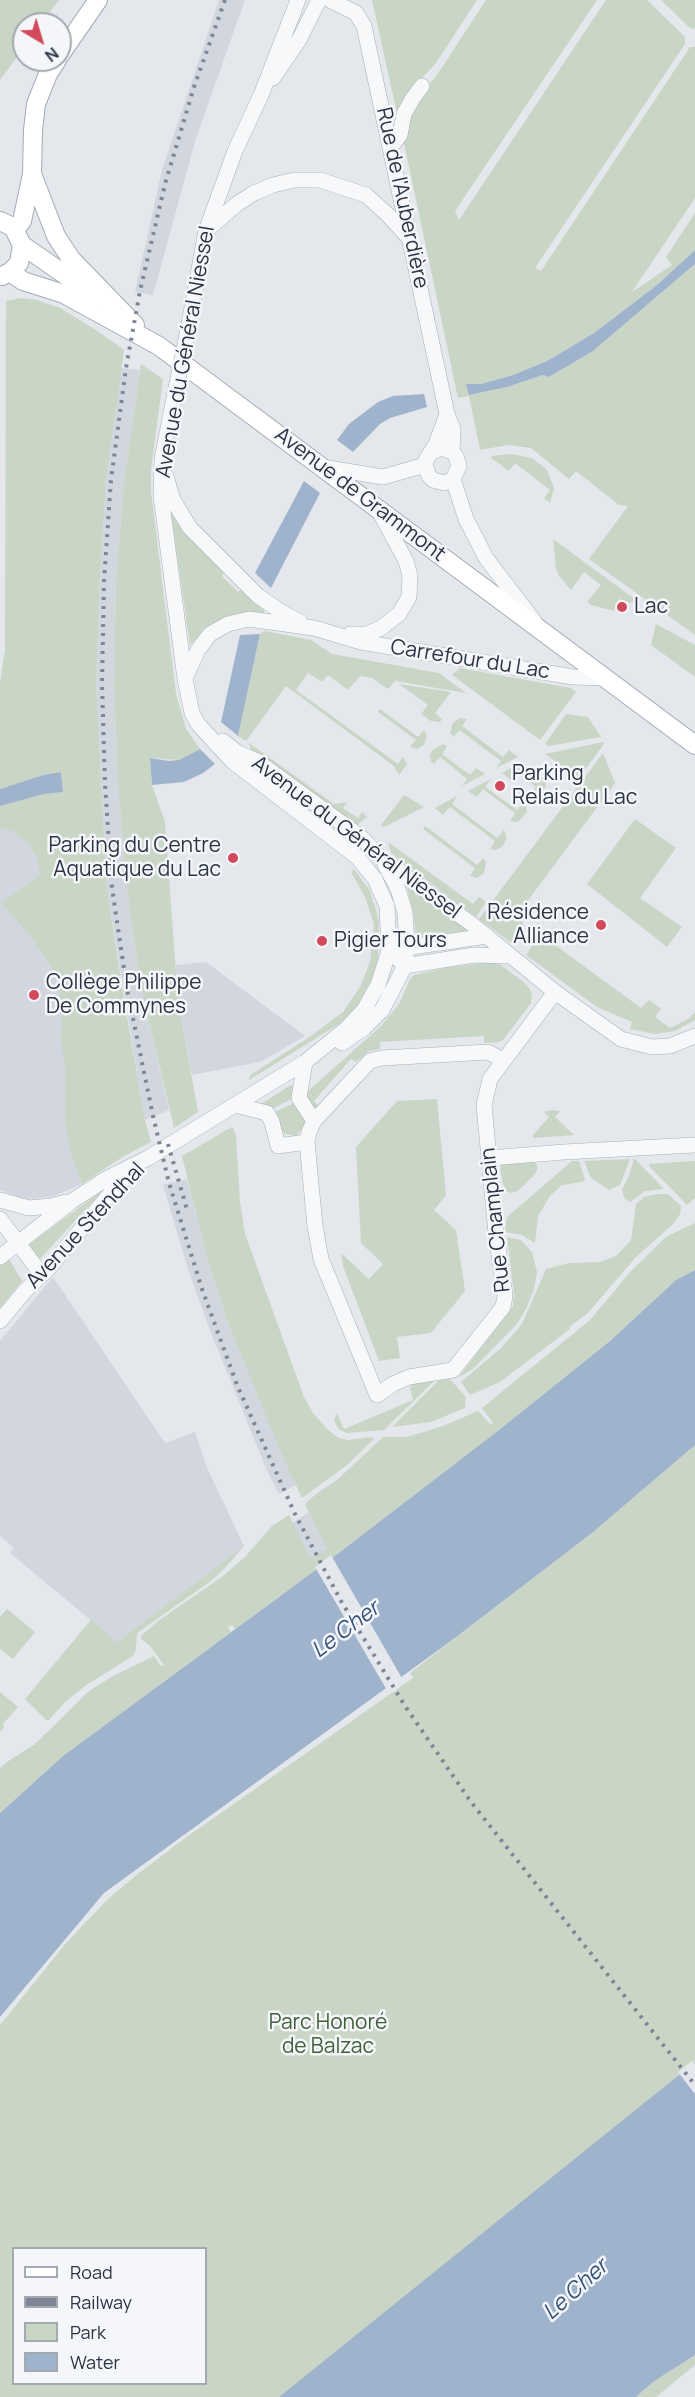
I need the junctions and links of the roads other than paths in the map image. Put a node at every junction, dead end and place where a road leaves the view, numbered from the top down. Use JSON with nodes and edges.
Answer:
{"nodes":[{"id":1,"x":98,"y":0,"type":"edge"},
{"id":2,"x":298,"y":0,"type":"edge"},
{"id":3,"x":319,"y":0,"type":"edge"},
{"id":4,"x":330,"y":0,"type":"edge"},
{"id":5,"x":72,"y":38,"type":"edge"},
{"id":6,"x":49,"y":72,"type":"edge"},
{"id":7,"x":422,"y":86,"type":"dead end"},
{"id":8,"x":261,"y":95,"type":"junction"},
{"id":9,"x":390,"y":148,"type":"junction"},
{"id":10,"x":32,"y":174,"type":"junction"},
{"id":11,"x":206,"y":231,"type":"junction"},
{"id":12,"x":12,"y":232,"type":"edge"},
{"id":13,"x":410,"y":239,"type":"junction"},
{"id":14,"x":5,"y":274,"type":"edge"},
{"id":15,"x":123,"y":315,"type":"junction"},
{"id":16,"x":159,"y":346,"type":"junction"},
{"id":17,"x":447,"y":414,"type":"junction"},
{"id":18,"x":452,"y":452,"type":"junction"},
{"id":19,"x":429,"y":458,"type":"junction"},
{"id":20,"x":162,"y":459,"type":"junction"},
{"id":21,"x":322,"y":467,"type":"junction"},
{"id":22,"x":453,"y":479,"type":"junction"},
{"id":23,"x":378,"y":509,"type":"junction"},
{"id":24,"x":314,"y":628,"type":"junction"},
{"id":25,"x":542,"y":631,"type":"junction"},
{"id":26,"x":335,"y":633,"type":"junction"},
{"id":27,"x":606,"y":678,"type":"junction"},
{"id":28,"x":185,"y":679,"type":"junction"},
{"id":29,"x":198,"y":724,"type":"junction"},
{"id":30,"x":695,"y":745,"type":"edge"},
{"id":31,"x":381,"y":858,"type":"junction"},
{"id":32,"x":375,"y":879,"type":"joint"},
{"id":33,"x":487,"y":936,"type":"junction"},
{"id":34,"x":407,"y":947,"type":"junction"},
{"id":35,"x":389,"y":951,"type":"junction"},
{"id":36,"x":510,"y":956,"type":"junction"},
{"id":37,"x":405,"y":966,"type":"junction"},
{"id":38,"x":555,"y":992,"type":"junction"},
{"id":39,"x":695,"y":1036,"type":"edge"},
{"id":40,"x":503,"y":1060,"type":"junction"},
{"id":41,"x":304,"y":1062,"type":"junction"},
{"id":42,"x":235,"y":1105,"type":"junction"},
{"id":43,"x":314,"y":1121,"type":"junction"},
{"id":44,"x":307,"y":1142,"type":"junction"},
{"id":45,"x":695,"y":1145,"type":"edge"},
{"id":46,"x":148,"y":1158,"type":"junction"},
{"id":47,"x":490,"y":1158,"type":"junction"},
{"id":48,"x":0,"y":1200,"type":"edge"},
{"id":49,"x":72,"y":1201,"type":"junction"},
{"id":50,"x":0,"y":1219,"type":"edge"},
{"id":51,"x":0,"y":1235,"type":"edge"},
{"id":52,"x":9,"y":1250,"type":"edge"},
{"id":53,"x":38,"y":1278,"type":"junction"},
{"id":54,"x":0,"y":1321,"type":"edge"}],
"edges":[{"from":1,"to":5,"type":"main road"},
{"from":2,"to":8,"type":"street","name":"Avenue du Général Niessel"},
{"from":3,"to":8,"type":"street","name":"Avenue du Général Niessel"},
{"from":4,"to":9,"type":"street","name":"Rue de l'Auberdière"},
{"from":6,"to":10,"type":"main road"},
{"from":7,"to":9,"type":"street"},
{"from":8,"to":11,"type":"street","name":"Avenue du Général Niessel"},
{"from":9,"to":13,"type":"street","name":"Rue de l'Auberdière"},
{"from":10,"to":12,"type":"main road"},
{"from":10,"to":15,"type":"main road"},
{"from":11,"to":13,"type":"street"},
{"from":11,"to":20,"type":"street","name":"Avenue du Général Niessel","bridge":true},
{"from":12,"to":14,"type":"main road"},
{"from":12,"to":15,"type":"main road"},
{"from":13,"to":17,"type":"street","name":"Rue de l'Auberdière"},
{"from":14,"to":16,"type":"main road","name":"Avenue de Grammont"},
{"from":15,"to":16,"type":"main road"},
{"from":16,"to":21,"type":"main road","name":"Avenue de Grammont"},
{"from":17,"to":18,"type":"street","name":"Rue de l'Auberdière"},
{"from":17,"to":19,"type":"street"},
{"from":18,"to":19,"type":"street"},
{"from":18,"to":22,"type":"street"},
{"from":19,"to":21,"type":"street"},
{"from":19,"to":22,"type":"street"},
{"from":20,"to":24,"type":"street","name":"Carrefour du Lac"},
{"from":20,"to":28,"type":"street","name":"Avenue du Général Niessel"},
{"from":21,"to":23,"type":"main road","name":"Avenue de Grammont"},
{"from":22,"to":25,"type":"street"},
{"from":23,"to":25,"type":"main road","name":"Avenue de Grammont"},
{"from":23,"to":26,"type":"street","name":"Carrefour du Lac"},
{"from":24,"to":26,"type":"street","name":"Carrefour du Lac"},
{"from":24,"to":28,"type":"street","name":"Carrefour du Lac"},
{"from":25,"to":27,"type":"main road","name":"Avenue de Grammont"},
{"from":26,"to":27,"type":"street","name":"Carrefour du Lac"},
{"from":27,"to":30,"type":"main road","name":"Avenue de Grammont"},
{"from":28,"to":29,"type":"street","name":"Avenue du Général Niessel"},
{"from":29,"to":31,"type":"street","name":"Avenue du Général Niessel"},
{"from":29,"to":32,"type":"street","name":"Avenue du Général Niessel"},
{"from":31,"to":33,"type":"street","name":"Avenue du Général Niessel"},
{"from":31,"to":34,"type":"street","name":"Avenue Stendhal"},
{"from":32,"to":35,"type":"street","name":"Avenue Stendhal"},
{"from":33,"to":34,"type":"street"},
{"from":33,"to":36,"type":"street","name":"Avenue du Général Niessel"},
{"from":34,"to":35,"type":"street"},
{"from":34,"to":37,"type":"street","name":"Avenue Stendhal"},
{"from":35,"to":37,"type":"street"},
{"from":35,"to":41,"type":"street","name":"Avenue Stendhal"},
{"from":36,"to":37,"type":"street"},
{"from":36,"to":38,"type":"street","name":"Avenue du Général Niessel"},
{"from":37,"to":41,"type":"street","name":"Avenue Stendhal"},
{"from":38,"to":39,"type":"street","name":"Avenue du Général Niessel"},
{"from":38,"to":40,"type":"street","name":"Rue Champlain"},
{"from":40,"to":43,"type":"street"},
{"from":40,"to":47,"type":"street","name":"Rue Champlain"},
{"from":41,"to":42,"type":"street","name":"Avenue Stendhal"},
{"from":41,"to":43,"type":"street"},
{"from":42,"to":44,"type":"street"},
{"from":42,"to":46,"type":"street","name":"Avenue Stendhal"},
{"from":43,"to":44,"type":"street"},
{"from":44,"to":47,"type":"street","name":"Rue Champlain"},
{"from":45,"to":47,"type":"street"},
{"from":46,"to":49,"type":"street","name":"Avenue Stendhal"},
{"from":46,"to":53,"type":"street","name":"Avenue Stendhal"},
{"from":48,"to":49,"type":"street"},
{"from":49,"to":52,"type":"street","name":"Avenue Stendhal"},
{"from":50,"to":52,"type":"street"},
{"from":51,"to":52,"type":"street"},
{"from":52,"to":53,"type":"street"},
{"from":53,"to":54,"type":"street","name":"Avenue Stendhal"}]}
